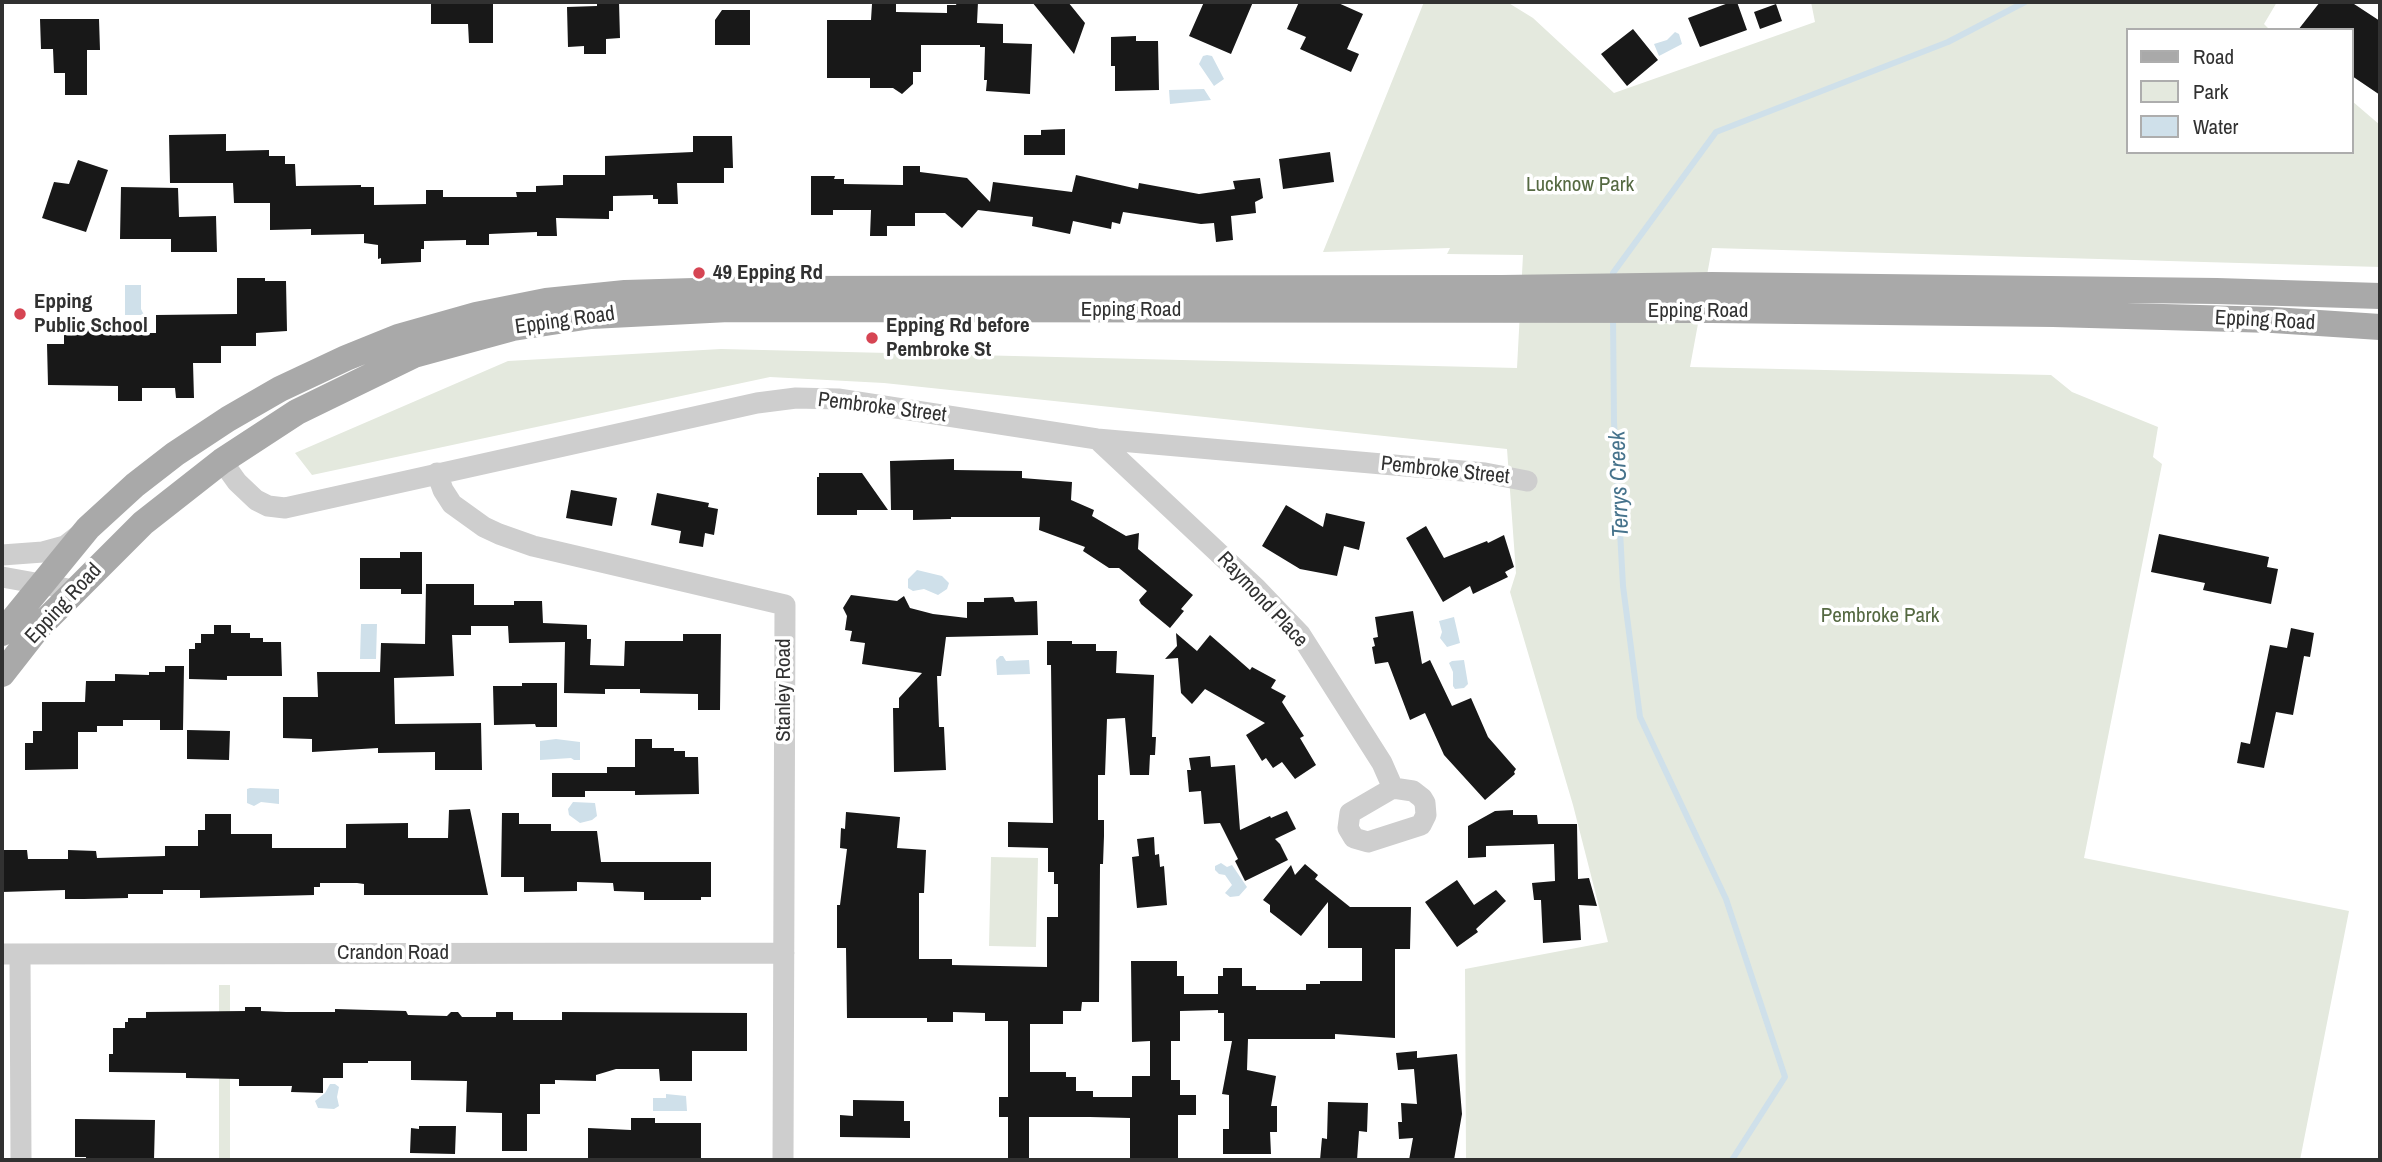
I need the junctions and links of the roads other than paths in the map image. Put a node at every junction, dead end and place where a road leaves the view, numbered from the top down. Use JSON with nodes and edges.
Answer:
{"nodes":[{"id":1,"x":2380,"y":296,"type":"edge"},
{"id":2,"x":1712,"y":298,"type":"junction"},
{"id":3,"x":1502,"y":300,"type":"junction"},
{"id":4,"x":2380,"y":327,"type":"edge"},
{"id":5,"x":1097,"y":439,"type":"junction"},
{"id":6,"x":222,"y":461,"type":"junction"},
{"id":7,"x":437,"y":473,"type":"junction"},
{"id":8,"x":1527,"y":481,"type":"dead end"},
{"id":9,"x":88,"y":528,"type":"junction"},
{"id":10,"x":2,"y":555,"type":"edge"},
{"id":11,"x":2,"y":577,"type":"edge"},
{"id":12,"x":39,"y":585,"type":"junction"},
{"id":13,"x":74,"y":590,"type":"junction"},
{"id":14,"x":2,"y":633,"type":"edge"},
{"id":15,"x":2,"y":674,"type":"edge"},
{"id":16,"x":1393,"y":788,"type":"dead end"},
{"id":17,"x":784,"y":953,"type":"junction"},
{"id":18,"x":11,"y":954,"type":"edge"},
{"id":19,"x":21,"y":1160,"type":"edge"},
{"id":20,"x":783,"y":1160,"type":"edge"}],
"edges":[{"from":1,"to":2,"type":"main road","name":"Epping Road"},
{"from":2,"to":3,"type":"main road","name":"Epping Road"},
{"from":2,"to":4,"type":"main road","name":"Epping Road"},
{"from":3,"to":6,"type":"main road","name":"Epping Road"},
{"from":3,"to":9,"type":"main road","name":"Epping Road"},
{"from":5,"to":7,"type":"street","name":"Pembroke Street"},
{"from":5,"to":8,"type":"street","name":"Pembroke Street"},
{"from":5,"to":16,"type":"street","name":"Raymond Place"},
{"from":6,"to":7,"type":"street","name":"Pembroke Street"},
{"from":6,"to":13,"type":"main road","name":"Epping Road"},
{"from":7,"to":17,"type":"street","name":"Stanley Road"},
{"from":9,"to":10,"type":"street"},
{"from":9,"to":12,"type":"main road","name":"Epping Road"},
{"from":11,"to":12,"type":"street"},
{"from":12,"to":13,"type":"street"},
{"from":12,"to":14,"type":"main road","name":"Epping Road"},
{"from":13,"to":15,"type":"main road","name":"Epping Road"},
{"from":17,"to":18,"type":"street","name":"Crandon Road"},
{"from":17,"to":20,"type":"street","name":"Stanley Road"},
{"from":18,"to":19,"type":"street"}]}
